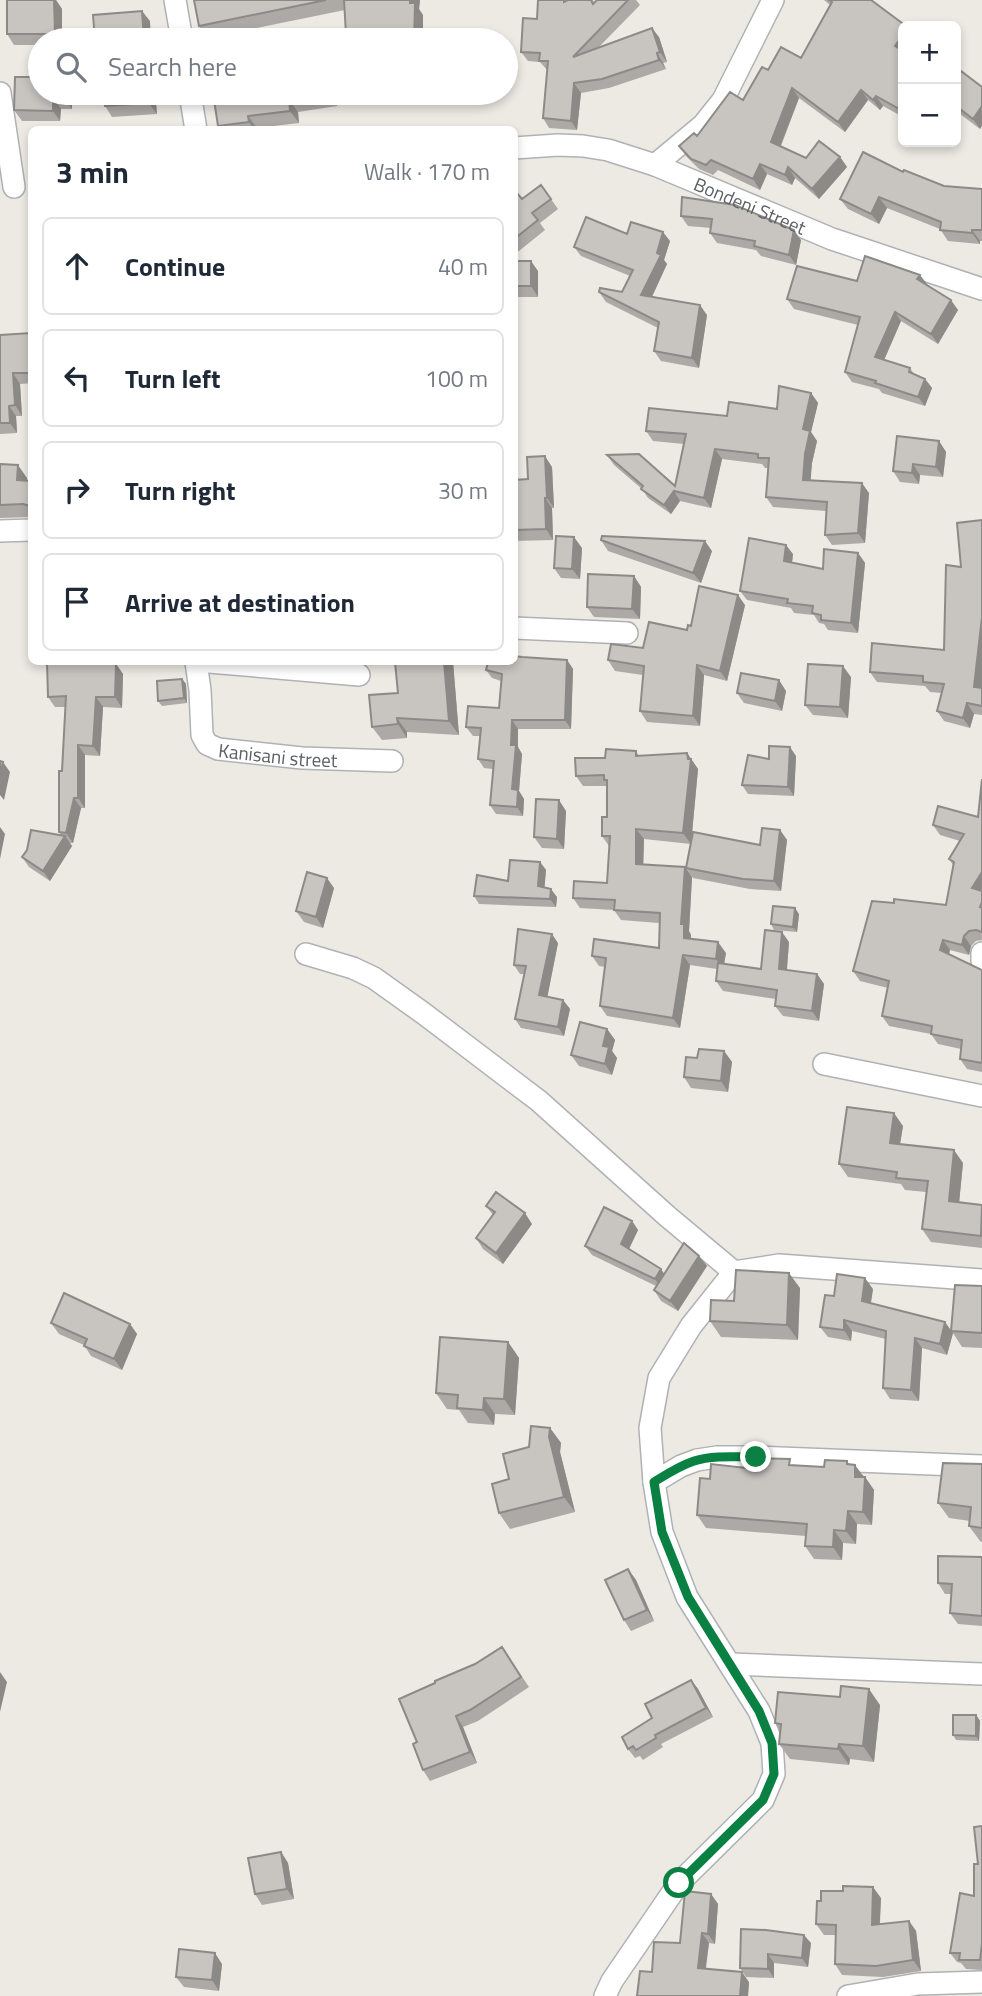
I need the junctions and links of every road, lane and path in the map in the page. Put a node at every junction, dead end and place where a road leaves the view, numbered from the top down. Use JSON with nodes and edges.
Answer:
{"nodes":[{"id":1,"x":175,"y":0,"type":"edge"},
{"id":2,"x":773,"y":0,"type":"edge"},
{"id":3,"x":180,"y":28,"type":"edge"},
{"id":4,"x":0,"y":93,"type":"edge"},
{"id":5,"x":192,"y":105,"type":"edge"},
{"id":6,"x":195,"y":126,"type":"edge"},
{"id":7,"x":518,"y":148,"type":"edge"},
{"id":8,"x":655,"y":165,"type":"junction"},
{"id":9,"x":15,"y":187,"type":"edge"},
{"id":10,"x":982,"y":289,"type":"edge"},
{"id":11,"x":28,"y":530,"type":"edge"},
{"id":12,"x":0,"y":531,"type":"edge"},
{"id":13,"x":518,"y":628,"type":"edge"},
{"id":14,"x":627,"y":633,"type":"dead end"},
{"id":15,"x":197,"y":665,"type":"edge"},
{"id":16,"x":244,"y":665,"type":"edge"},
{"id":17,"x":359,"y":675,"type":"dead end"},
{"id":18,"x":393,"y":761,"type":"dead end"},
{"id":19,"x":982,"y":953,"type":"edge"},
{"id":20,"x":306,"y":954,"type":"dead end"},
{"id":21,"x":982,"y":961,"type":"edge"},
{"id":22,"x":824,"y":1064,"type":"dead end"},
{"id":23,"x":982,"y":1096,"type":"edge"},
{"id":24,"x":734,"y":1272,"type":"junction"},
{"id":25,"x":982,"y":1280,"type":"edge"},
{"id":26,"x":982,"y":1466,"type":"edge"},
{"id":27,"x":654,"y":1482,"type":"junction"},
{"id":28,"x":731,"y":1664,"type":"junction"},
{"id":29,"x":982,"y":1674,"type":"edge"},
{"id":30,"x":982,"y":1982,"type":"edge"},
{"id":31,"x":605,"y":1996,"type":"edge"},
{"id":32,"x":848,"y":1996,"type":"edge"}],
"edges":[{"from":1,"to":3,"type":"street"},
{"from":2,"to":8,"type":"street"},
{"from":4,"to":9,"type":"street"},
{"from":5,"to":6,"type":"street"},
{"from":7,"to":8,"type":"street","name":"Bondeni Street"},
{"from":8,"to":10,"type":"street","name":"Bondeni Street"},
{"from":11,"to":12,"type":"street"},
{"from":13,"to":14,"type":"street"},
{"from":15,"to":18,"type":"street","name":"Kanisani street"},
{"from":16,"to":17,"type":"street"},
{"from":19,"to":21,"type":"street"},
{"from":20,"to":24,"type":"street"},
{"from":22,"to":23,"type":"street"},
{"from":24,"to":25,"type":"street"},
{"from":24,"to":27,"type":"street"},
{"from":26,"to":27,"type":"street"},
{"from":27,"to":28,"type":"street"},
{"from":28,"to":29,"type":"street"},
{"from":28,"to":31,"type":"street"},
{"from":30,"to":32,"type":"street"}]}
